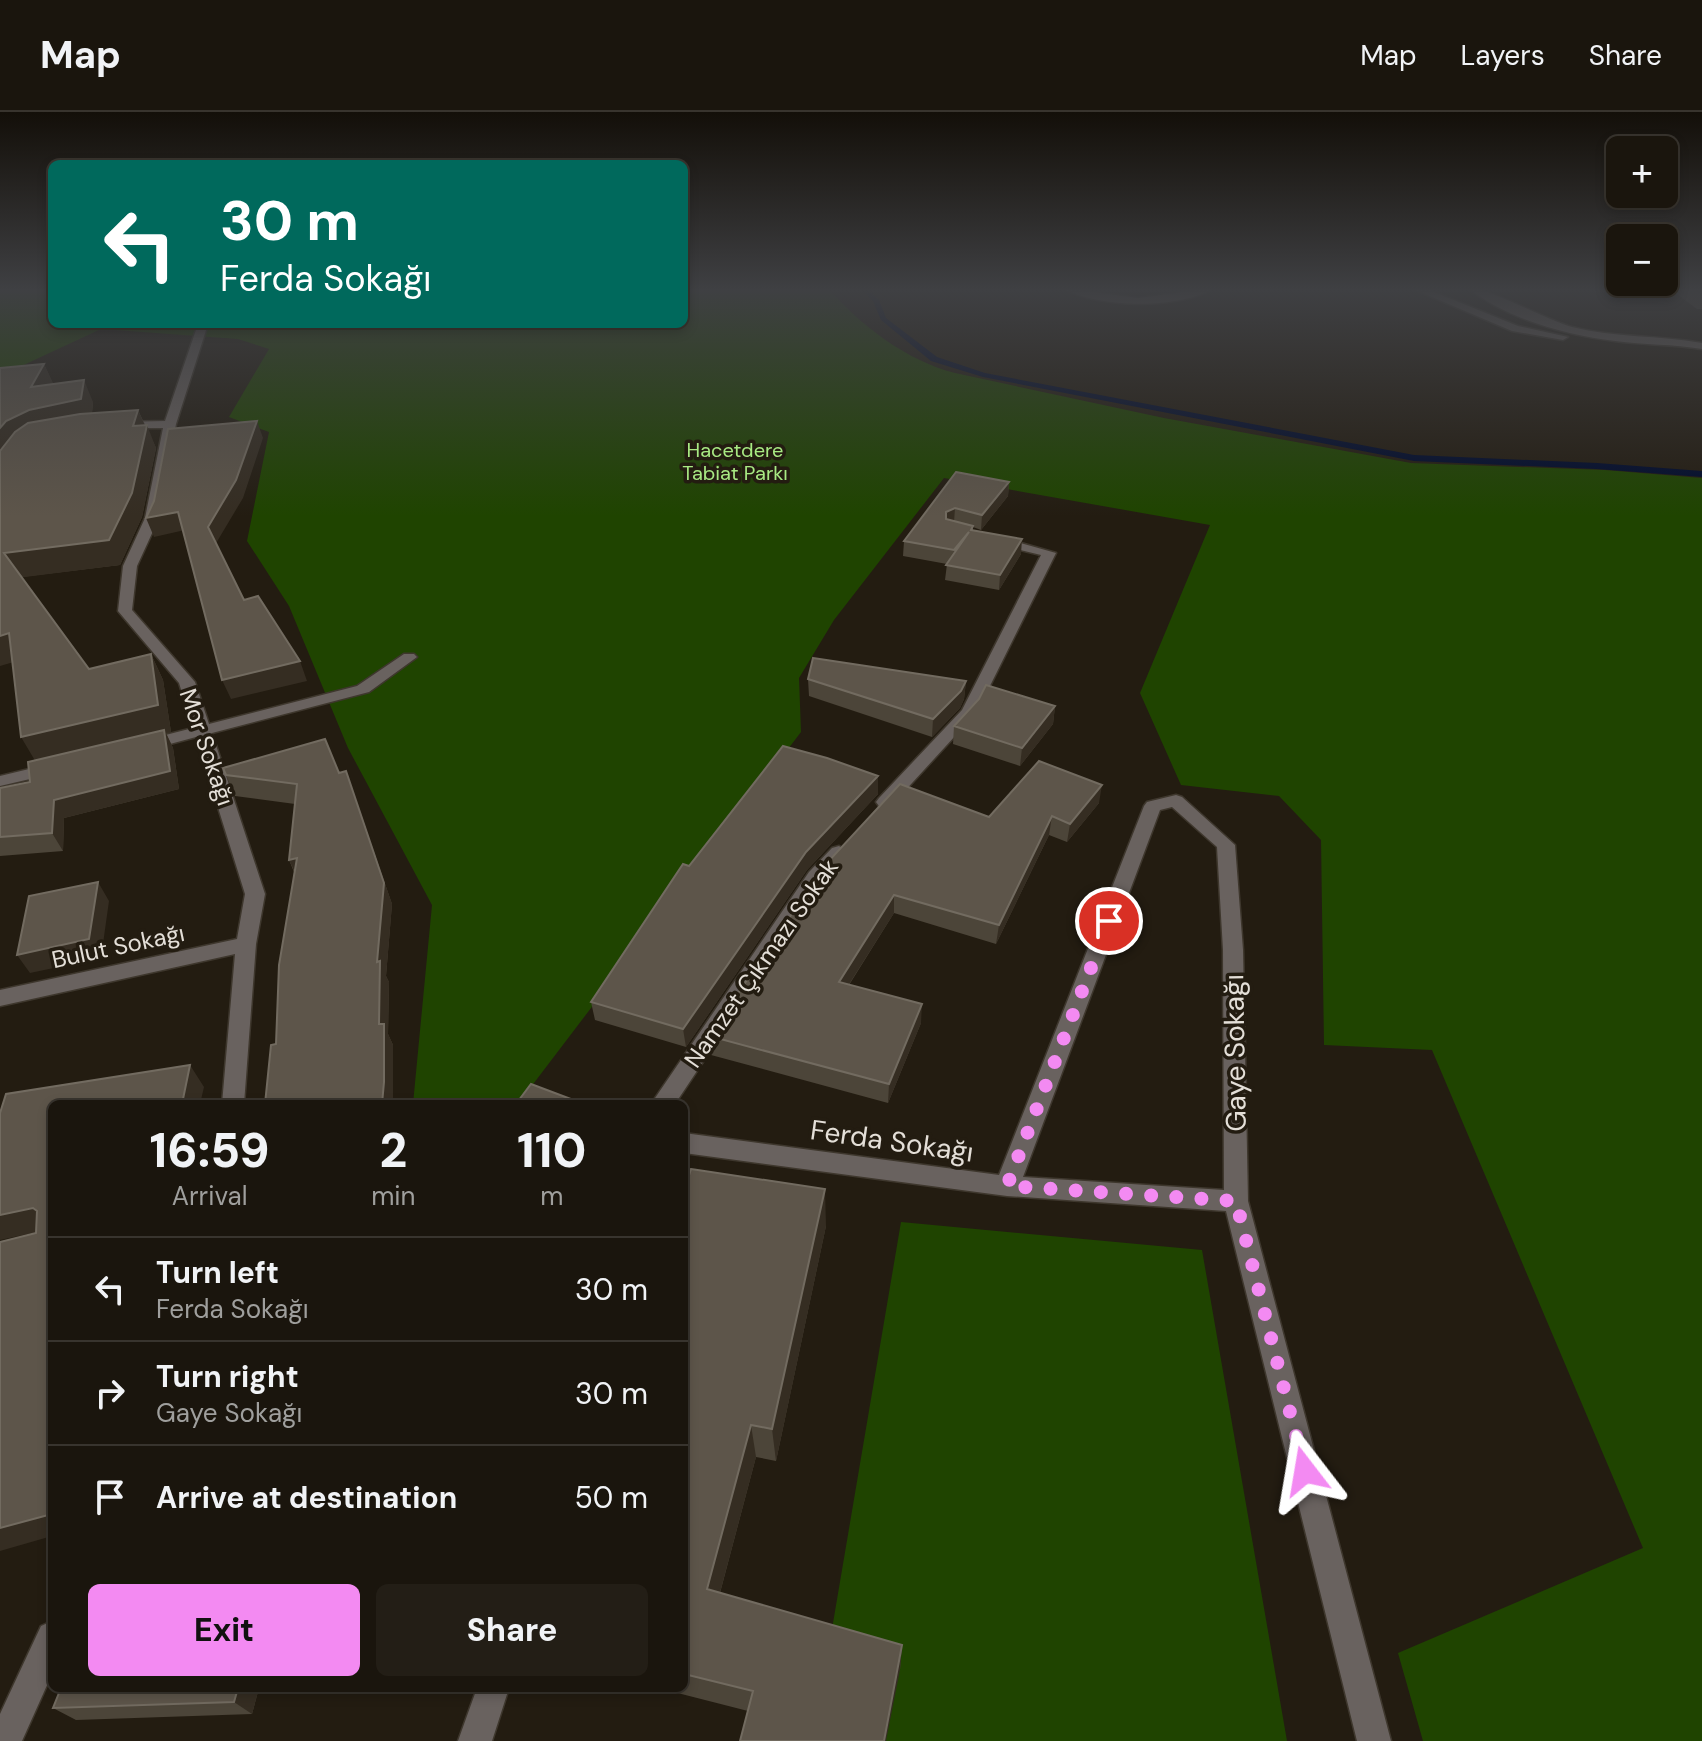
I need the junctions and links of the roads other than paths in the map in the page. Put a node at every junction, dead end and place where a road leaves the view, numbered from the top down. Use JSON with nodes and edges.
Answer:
{"nodes":[{"id":1,"x":190,"y":364,"type":"edge"},
{"id":2,"x":170,"y":424,"type":"junction"},
{"id":3,"x":107,"y":427,"type":"edge"},
{"id":4,"x":980,"y":536,"type":"edge"},
{"id":5,"x":409,"y":657,"type":"dead end"},
{"id":6,"x":203,"y":732,"type":"junction"},
{"id":7,"x":130,"y":750,"type":"edge"},
{"id":8,"x":72,"y":764,"type":"edge"},
{"id":9,"x":0,"y":781,"type":"edge"},
{"id":10,"x":877,"y":811,"type":"edge"},
{"id":11,"x":857,"y":833,"type":"edge"},
{"id":12,"x":246,"y":944,"type":"junction"},
{"id":13,"x":0,"y":998,"type":"edge"},
{"id":14,"x":233,"y":1100,"type":"edge"},
{"id":15,"x":665,"y":1100,"type":"edge"},
{"id":16,"x":688,"y":1144,"type":"edge"},
{"id":17,"x":1007,"y":1186,"type":"junction"},
{"id":18,"x":1236,"y":1201,"type":"junction"},
{"id":19,"x":48,"y":1646,"type":"edge"},
{"id":20,"x":492,"y":1692,"type":"edge"},
{"id":21,"x":5,"y":1741,"type":"edge"},
{"id":22,"x":475,"y":1741,"type":"edge"},
{"id":23,"x":1374,"y":1741,"type":"edge"}],
"edges":[{"from":1,"to":2,"type":"street","name":"Mor Sokağı"},
{"from":2,"to":3,"type":"street"},
{"from":2,"to":6,"type":"street","name":"Mor Sokağı"},
{"from":4,"to":10,"type":"street"},
{"from":5,"to":6,"type":"street"},
{"from":6,"to":7,"type":"street"},
{"from":6,"to":12,"type":"street","name":"Mor Sokağı"},
{"from":8,"to":9,"type":"street"},
{"from":11,"to":15,"type":"street","name":"Namzet Çıkmazı Sokak"},
{"from":12,"to":13,"type":"street","name":"Bulut Sokağı"},
{"from":12,"to":14,"type":"street","name":"Mor Sokağı"},
{"from":16,"to":17,"type":"street","name":"Ferda Sokağı"},
{"from":17,"to":18,"type":"street","name":"Ferda Sokağı"},
{"from":17,"to":18,"type":"street","name":"Gaye Sokağı"},
{"from":18,"to":23,"type":"street","name":"Gaye Sokağı"},
{"from":19,"to":21,"type":"street"},
{"from":20,"to":22,"type":"street"}]}
